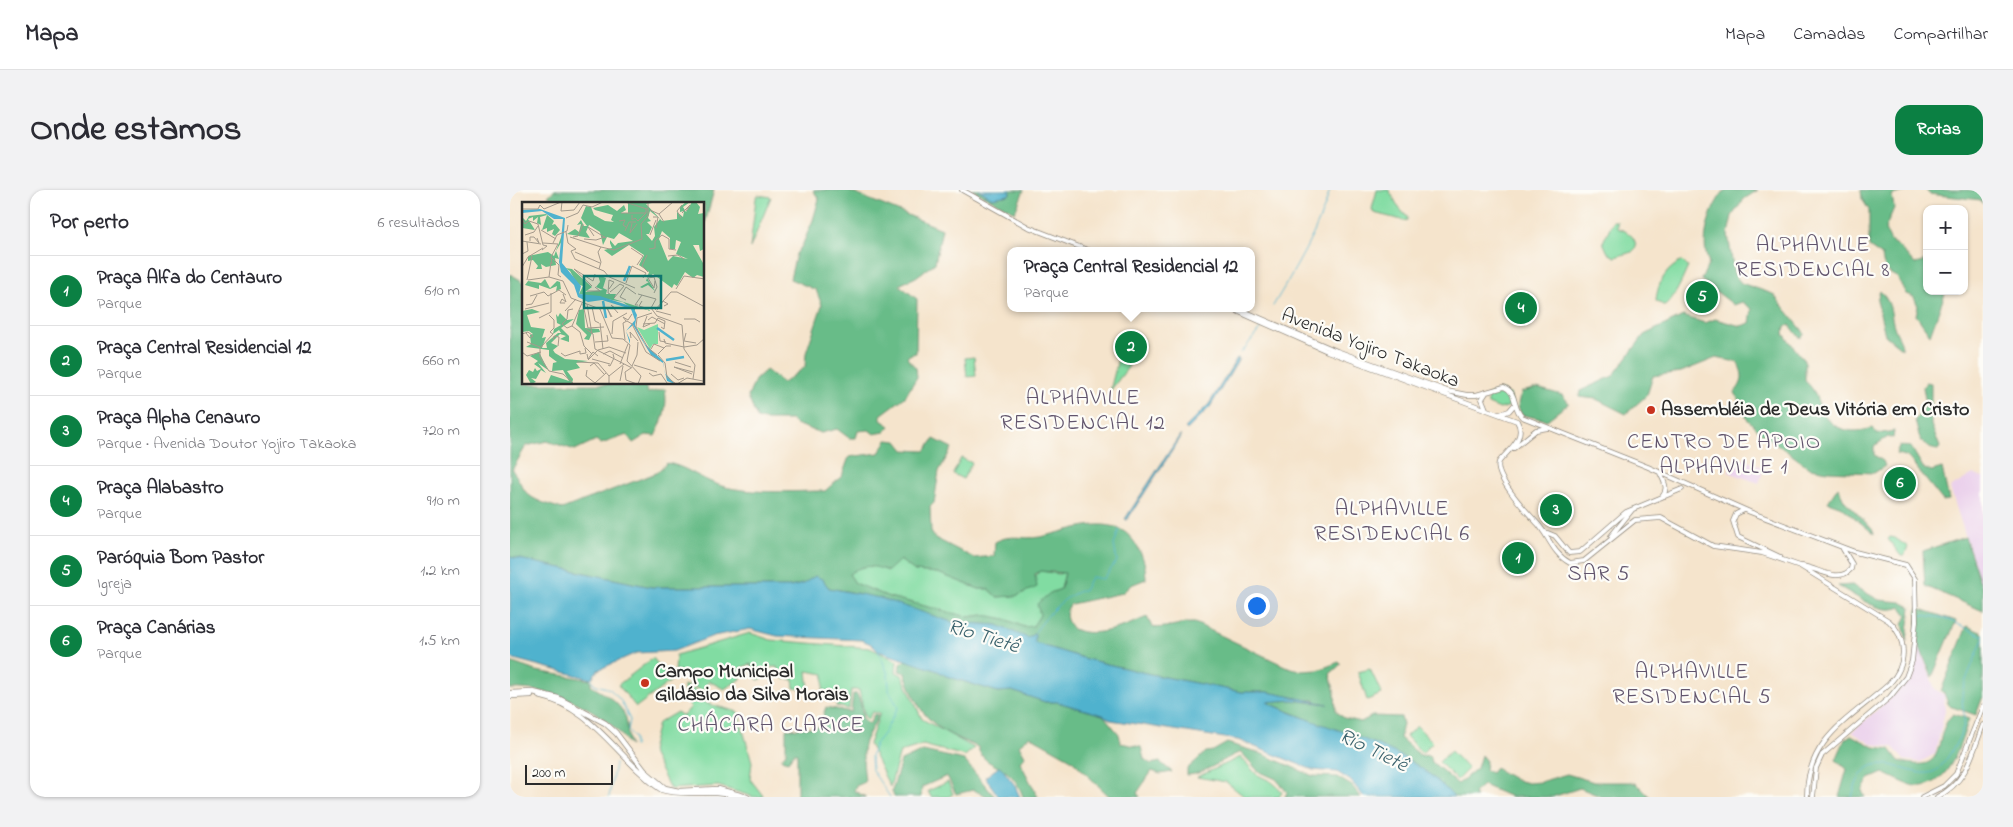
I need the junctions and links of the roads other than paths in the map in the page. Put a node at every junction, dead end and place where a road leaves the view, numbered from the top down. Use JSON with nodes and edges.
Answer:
{"nodes":[{"id":1,"x":957,"y":190,"type":"edge"},
{"id":2,"x":962,"y":190,"type":"edge"},
{"id":3,"x":988,"y":206,"type":"junction"},
{"id":4,"x":1080,"y":247,"type":"edge"},
{"id":5,"x":1239,"y":312,"type":"edge"},
{"id":6,"x":1247,"y":312,"type":"edge"},
{"id":7,"x":1486,"y":393,"type":"junction"},
{"id":8,"x":1515,"y":404,"type":"junction"},
{"id":9,"x":1486,"y":409,"type":"junction"},
{"id":10,"x":1500,"y":414,"type":"junction"},
{"id":11,"x":1550,"y":428,"type":"junction"},
{"id":12,"x":1501,"y":458,"type":"junction"},
{"id":13,"x":1659,"y":472,"type":"junction"},
{"id":14,"x":1682,"y":489,"type":"dead end"},
{"id":15,"x":1662,"y":497,"type":"junction"},
{"id":16,"x":1633,"y":508,"type":"junction"},
{"id":17,"x":1744,"y":510,"type":"junction"},
{"id":18,"x":1543,"y":531,"type":"junction"},
{"id":19,"x":1608,"y":540,"type":"junction"},
{"id":20,"x":1841,"y":547,"type":"junction"},
{"id":21,"x":1790,"y":562,"type":"junction"},
{"id":22,"x":1800,"y":566,"type":"junction"},
{"id":23,"x":510,"y":694,"type":"edge"},
{"id":24,"x":1983,"y":706,"type":"edge"},
{"id":25,"x":1983,"y":724,"type":"edge"},
{"id":26,"x":608,"y":726,"type":"junction"},
{"id":27,"x":601,"y":733,"type":"junction"},
{"id":28,"x":618,"y":736,"type":"junction"},
{"id":29,"x":612,"y":744,"type":"junction"},
{"id":30,"x":737,"y":797,"type":"edge"},
{"id":31,"x":747,"y":797,"type":"edge"},
{"id":32,"x":1807,"y":797,"type":"edge"},
{"id":33,"x":1813,"y":797,"type":"edge"},
{"id":34,"x":1922,"y":797,"type":"edge"},
{"id":35,"x":1937,"y":797,"type":"edge"}],
"edges":[{"from":1,"to":3,"type":"main road"},
{"from":2,"to":3,"type":"main road"},
{"from":3,"to":4,"type":"main road"},
{"from":5,"to":9,"type":"main road","name":"Avenida Yojiro Takaoka"},
{"from":6,"to":7,"type":"main road","name":"Avenida Yojiro Takaoka"},
{"from":7,"to":8,"type":"main road"},
{"from":7,"to":9,"type":"main road"},
{"from":8,"to":10,"type":"main road"},
{"from":8,"to":11,"type":"main road"},
{"from":9,"to":10,"type":"main road","name":"Avenida Yojiro Takaoka"},
{"from":10,"to":12,"type":"main road","name":"Avenida Yojiro Takaoka"},
{"from":11,"to":12,"type":"main road"},
{"from":11,"to":13,"type":"main road"},
{"from":12,"to":18,"type":"main road"},
{"from":13,"to":15,"type":"main road"},
{"from":13,"to":17,"type":"main road"},
{"from":14,"to":15,"type":"main road"},
{"from":15,"to":16,"type":"main road"},
{"from":16,"to":18,"type":"main road"},
{"from":16,"to":19,"type":"main road"},
{"from":17,"to":20,"type":"main road"},
{"from":17,"to":21,"type":"main road"},
{"from":18,"to":19,"type":"main road"},
{"from":19,"to":21,"type":"main road"},
{"from":20,"to":22,"type":"main road"},
{"from":20,"to":33,"type":"main road"},
{"from":21,"to":22,"type":"main road"},
{"from":22,"to":32,"type":"main road"},
{"from":23,"to":26,"type":"main road"},
{"from":23,"to":27,"type":"main road"},
{"from":24,"to":34,"type":"main road"},
{"from":25,"to":35,"type":"main road"},
{"from":26,"to":27,"type":"main road"},
{"from":26,"to":28,"type":"main road"},
{"from":27,"to":29,"type":"main road"},
{"from":28,"to":29,"type":"main road"},
{"from":28,"to":31,"type":"main road"},
{"from":29,"to":30,"type":"main road"}]}
